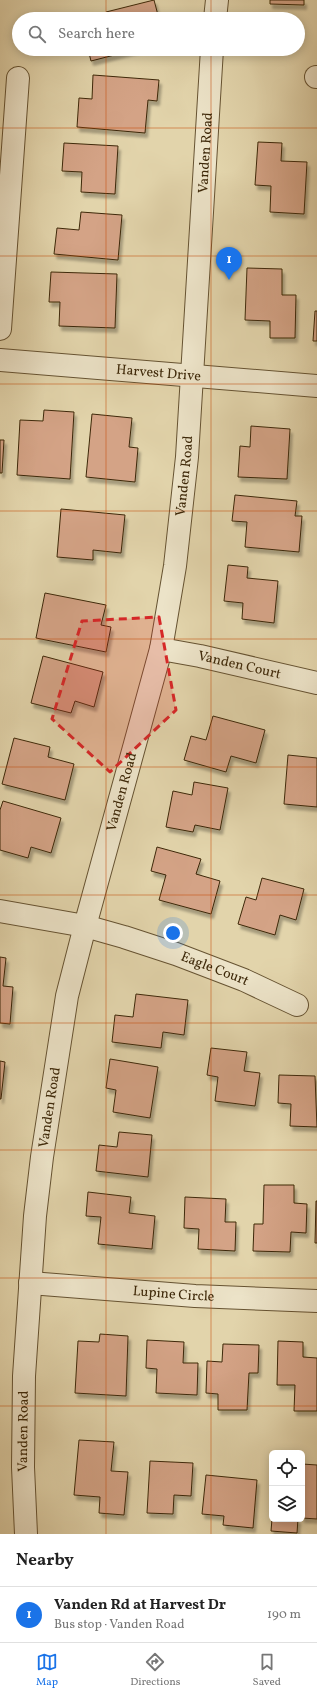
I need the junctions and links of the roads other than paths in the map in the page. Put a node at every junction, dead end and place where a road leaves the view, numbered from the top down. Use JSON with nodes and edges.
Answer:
{"nodes":[{"id":1,"x":217,"y":0,"type":"edge"},
{"id":2,"x":216,"y":12,"type":"edge"},
{"id":3,"x":212,"y":56,"type":"edge"},
{"id":4,"x":18,"y":78,"type":"dead end"},
{"id":5,"x":0,"y":329,"type":"edge"},
{"id":6,"x":0,"y":360,"type":"edge"},
{"id":7,"x":193,"y":375,"type":"junction"},
{"id":8,"x":317,"y":386,"type":"edge"},
{"id":9,"x":161,"y":649,"type":"junction"},
{"id":10,"x":317,"y":683,"type":"edge"},
{"id":11,"x":0,"y":912,"type":"edge"},
{"id":12,"x":85,"y":926,"type":"junction"},
{"id":13,"x":296,"y":1005,"type":"dead end"},
{"id":14,"x":30,"y":1283,"type":"junction"},
{"id":15,"x":317,"y":1301,"type":"edge"},
{"id":16,"x":26,"y":1534,"type":"edge"}],
"edges":[{"from":1,"to":2,"type":"street"},
{"from":3,"to":7,"type":"street","name":"Vanden Road"},
{"from":4,"to":5,"type":"street"},
{"from":6,"to":7,"type":"street","name":"Harvest Drive"},
{"from":7,"to":8,"type":"street","name":"Harvest Drive"},
{"from":7,"to":9,"type":"street","name":"Vanden Road"},
{"from":9,"to":10,"type":"street","name":"Vanden Court"},
{"from":9,"to":12,"type":"street","name":"Vanden Road"},
{"from":11,"to":12,"type":"street","name":"Eagle Court"},
{"from":12,"to":13,"type":"street","name":"Eagle Court"},
{"from":12,"to":14,"type":"street","name":"Vanden Road"},
{"from":14,"to":15,"type":"street","name":"Lupine Circle"},
{"from":14,"to":16,"type":"street","name":"Vanden Road"}]}
